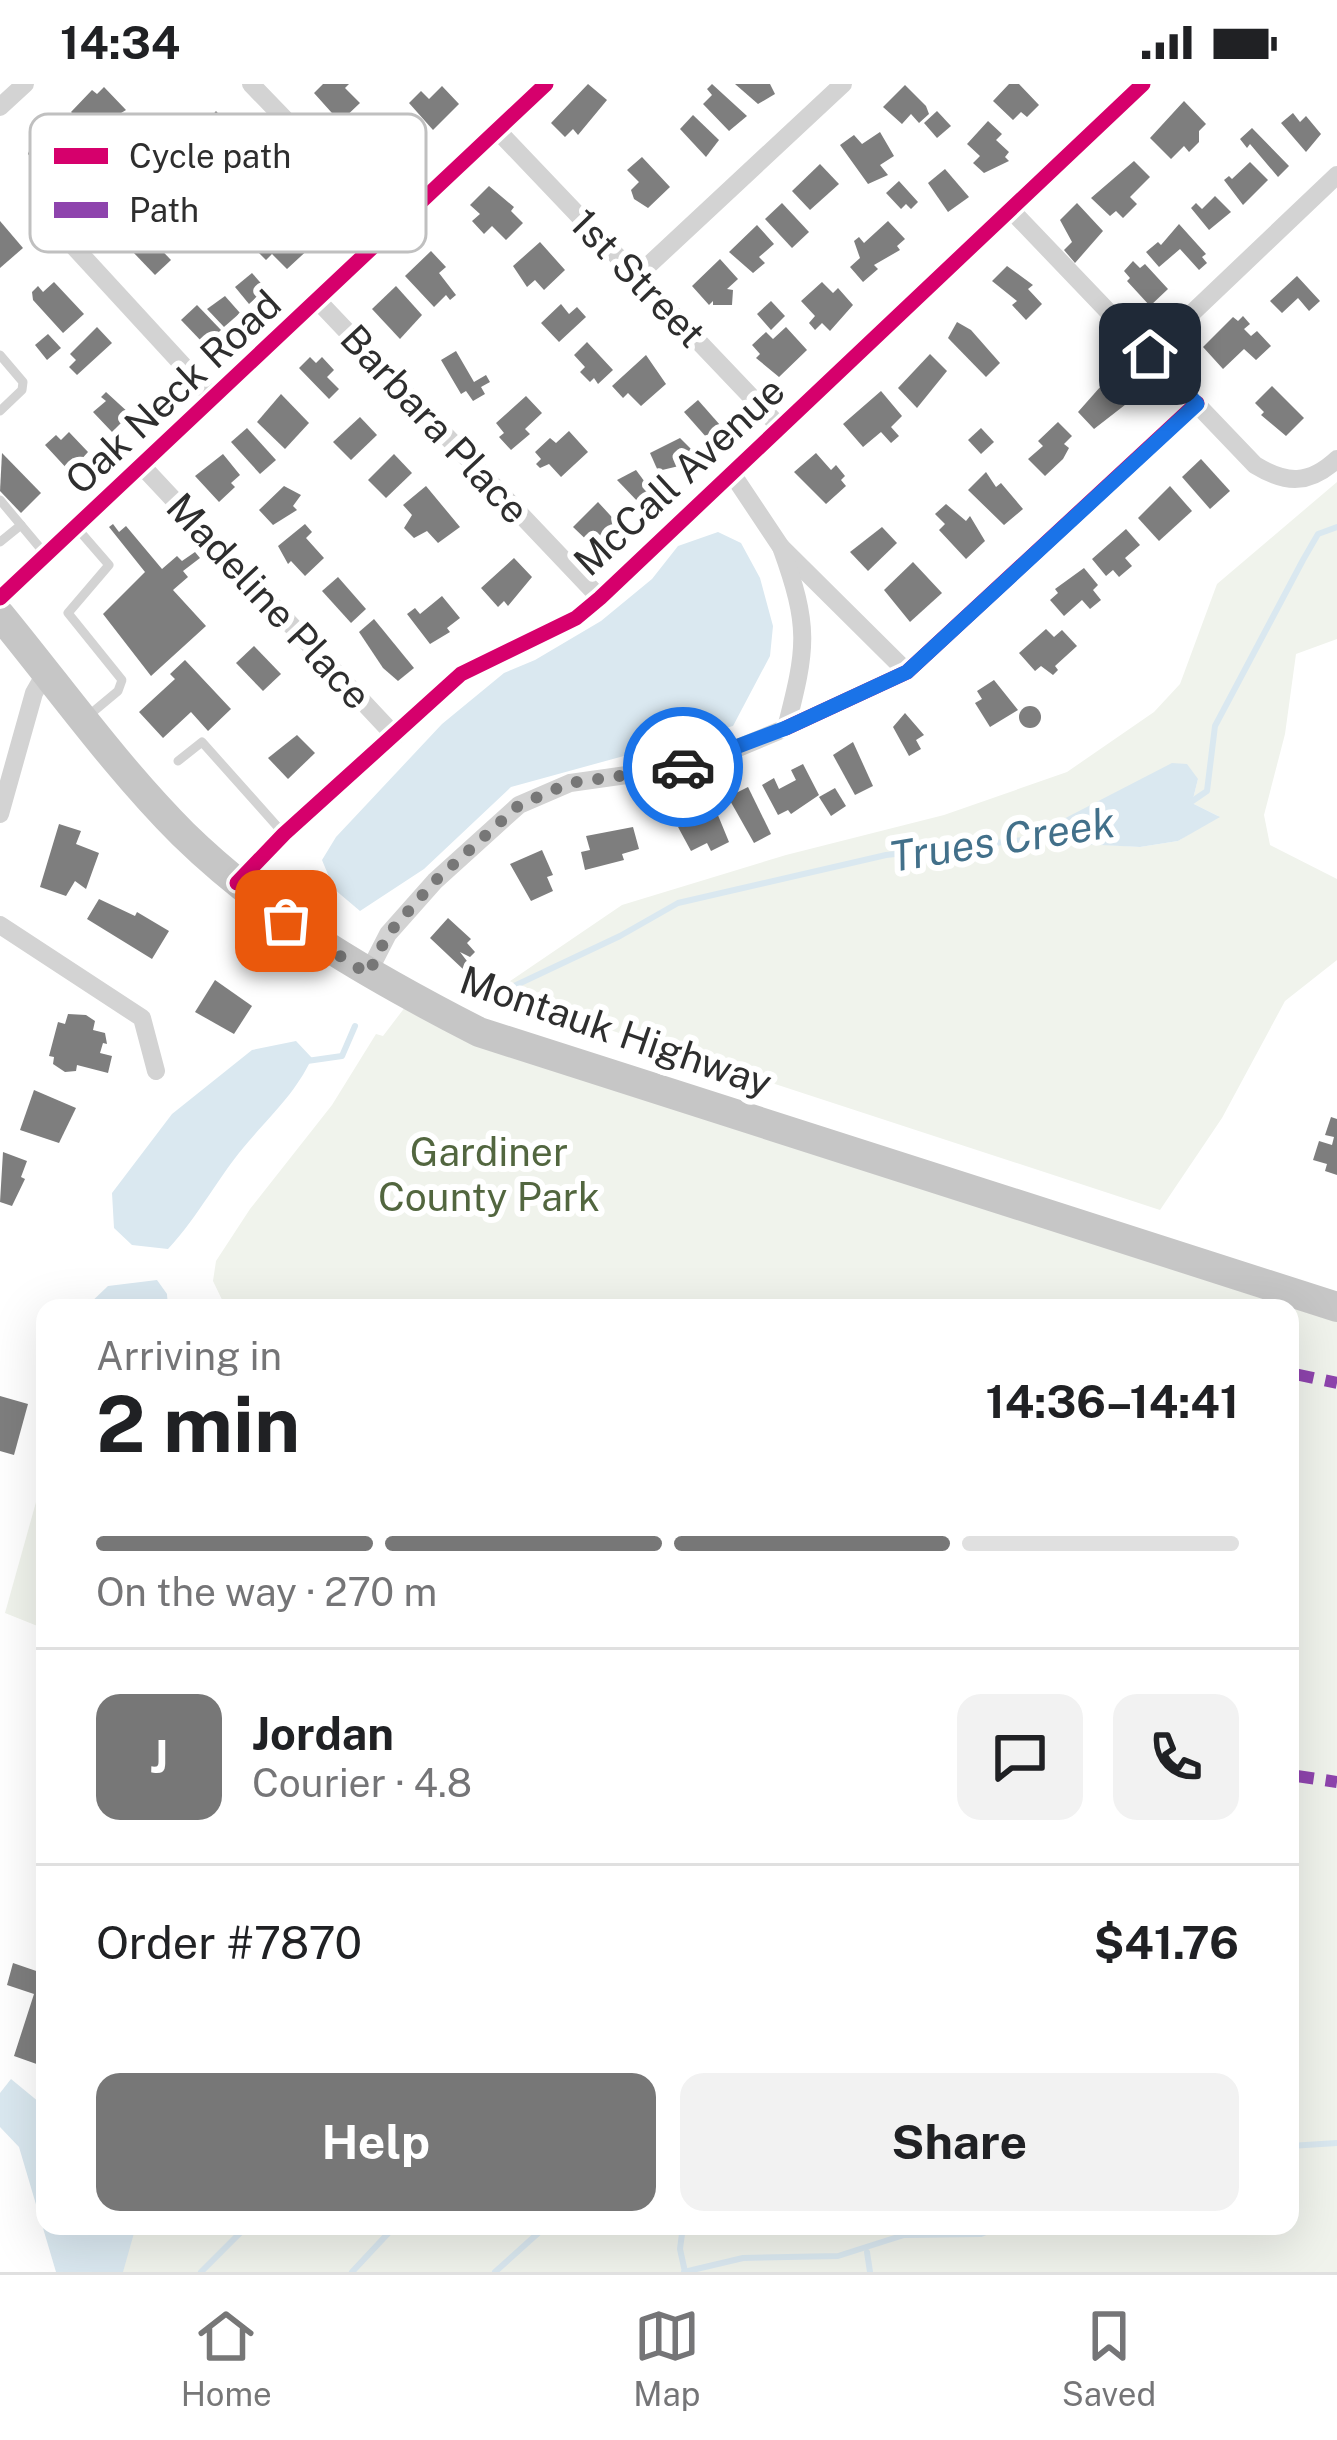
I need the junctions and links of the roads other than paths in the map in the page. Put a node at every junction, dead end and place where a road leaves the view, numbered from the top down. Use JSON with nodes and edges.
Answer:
{"nodes":[{"id":1,"x":25,"y":84,"type":"edge"},
{"id":2,"x":251,"y":84,"type":"edge"},
{"id":3,"x":843,"y":84,"type":"edge"},
{"id":4,"x":1143,"y":84,"type":"edge"},
{"id":5,"x":539,"y":86,"type":"edge"},
{"id":6,"x":0,"y":106,"type":"edge"},
{"id":7,"x":280,"y":114,"type":"edge"},
{"id":8,"x":497,"y":130,"type":"junction"},
{"id":9,"x":1337,"y":175,"type":"edge"},
{"id":10,"x":426,"y":198,"type":"edge"},
{"id":11,"x":1010,"y":209,"type":"junction"},
{"id":12,"x":79,"y":252,"type":"edge"},
{"id":13,"x":370,"y":252,"type":"edge"},
{"id":14,"x":637,"y":276,"type":"junction"},
{"id":15,"x":319,"y":302,"type":"junction"},
{"id":16,"x":1150,"y":354,"type":"junction"},
{"id":17,"x":0,"y":355,"type":"edge"},
{"id":18,"x":214,"y":399,"type":"junction"},
{"id":19,"x":1197,"y":404,"type":"junction"},
{"id":20,"x":0,"y":411,"type":"edge"},
{"id":21,"x":779,"y":426,"type":"junction"},
{"id":22,"x":1331,"y":465,"type":"edge"},
{"id":23,"x":142,"y":467,"type":"junction"},
{"id":24,"x":731,"y":472,"type":"junction"},
{"id":25,"x":0,"y":500,"type":"edge"},
{"id":26,"x":21,"y":525,"type":"junction"},
{"id":27,"x":76,"y":526,"type":"junction"},
{"id":28,"x":0,"y":543,"type":"edge"},
{"id":29,"x":781,"y":547,"type":"junction"},
{"id":30,"x":46,"y":555,"type":"junction"},
{"id":31,"x":0,"y":598,"type":"edge"},
{"id":32,"x":599,"y":598,"type":"junction"},
{"id":33,"x":0,"y":615,"type":"edge"},
{"id":34,"x":46,"y":672,"type":"junction"},
{"id":35,"x":907,"y":672,"type":"junction"},
{"id":36,"x":84,"y":719,"type":"junction"},
{"id":37,"x":786,"y":728,"type":"junction"},
{"id":38,"x":395,"y":736,"type":"junction"},
{"id":39,"x":178,"y":761,"type":"dead end"},
{"id":40,"x":0,"y":814,"type":"edge"},
{"id":41,"x":284,"y":834,"type":"junction"},
{"id":42,"x":237,"y":883,"type":"junction"},
{"id":43,"x":0,"y":925,"type":"edge"},
{"id":44,"x":368,"y":974,"type":"junction"},
{"id":45,"x":156,"y":1071,"type":"dead end"},
{"id":46,"x":1337,"y":1307,"type":"edge"}],
"edges":[{"from":1,"to":6,"type":"street"},
{"from":2,"to":7,"type":"street"},
{"from":3,"to":14,"type":"street"},
{"from":4,"to":11,"type":"street","name":"McCall Avenue"},
{"from":5,"to":8,"type":"street","name":"Oak Neck Road"},
{"from":8,"to":10,"type":"street","name":"Oak Neck Road"},
{"from":8,"to":14,"type":"street","name":"1st Street"},
{"from":9,"to":16,"type":"street"},
{"from":11,"to":16,"type":"street"},
{"from":11,"to":21,"type":"street","name":"McCall Avenue"},
{"from":12,"to":18,"type":"street"},
{"from":13,"to":15,"type":"street","name":"Oak Neck Road"},
{"from":14,"to":21,"type":"street","name":"1st Street"},
{"from":15,"to":18,"type":"street","name":"Oak Neck Road"},
{"from":15,"to":32,"type":"street","name":"Barbara Place"},
{"from":16,"to":19,"type":"street"},
{"from":17,"to":20,"type":"lane"},
{"from":18,"to":23,"type":"street","name":"Oak Neck Road"},
{"from":19,"to":22,"type":"street"},
{"from":19,"to":35,"type":"street"},
{"from":21,"to":24,"type":"street","name":"McCall Avenue"},
{"from":23,"to":27,"type":"street","name":"Oak Neck Road"},
{"from":23,"to":38,"type":"street","name":"Madeline Place"},
{"from":24,"to":29,"type":"street"},
{"from":24,"to":32,"type":"street","name":"McCall Avenue"},
{"from":25,"to":26,"type":"lane"},
{"from":26,"to":28,"type":"lane"},
{"from":26,"to":30,"type":"lane"},
{"from":27,"to":30,"type":"street","name":"Oak Neck Road"},
{"from":27,"to":36,"type":"lane"},
{"from":29,"to":35,"type":"street"},
{"from":29,"to":37,"type":"street"},
{"from":30,"to":31,"type":"street","name":"Oak Neck Road"},
{"from":32,"to":38,"type":"street","name":"McCall Avenue"},
{"from":33,"to":34,"type":"main road","name":"Montauk Highway"},
{"from":34,"to":36,"type":"main road","name":"Montauk Highway"},
{"from":34,"to":40,"type":"street"},
{"from":35,"to":37,"type":"street"},
{"from":36,"to":42,"type":"main road","name":"Montauk Highway"},
{"from":37,"to":44,"type":"street"},
{"from":38,"to":41,"type":"street","name":"McCall Avenue"},
{"from":39,"to":41,"type":"lane"},
{"from":41,"to":42,"type":"street","name":"McCall Avenue"},
{"from":42,"to":44,"type":"main road","name":"Montauk Highway"},
{"from":43,"to":45,"type":"street"},
{"from":44,"to":46,"type":"main road","name":"Montauk Highway"}]}
